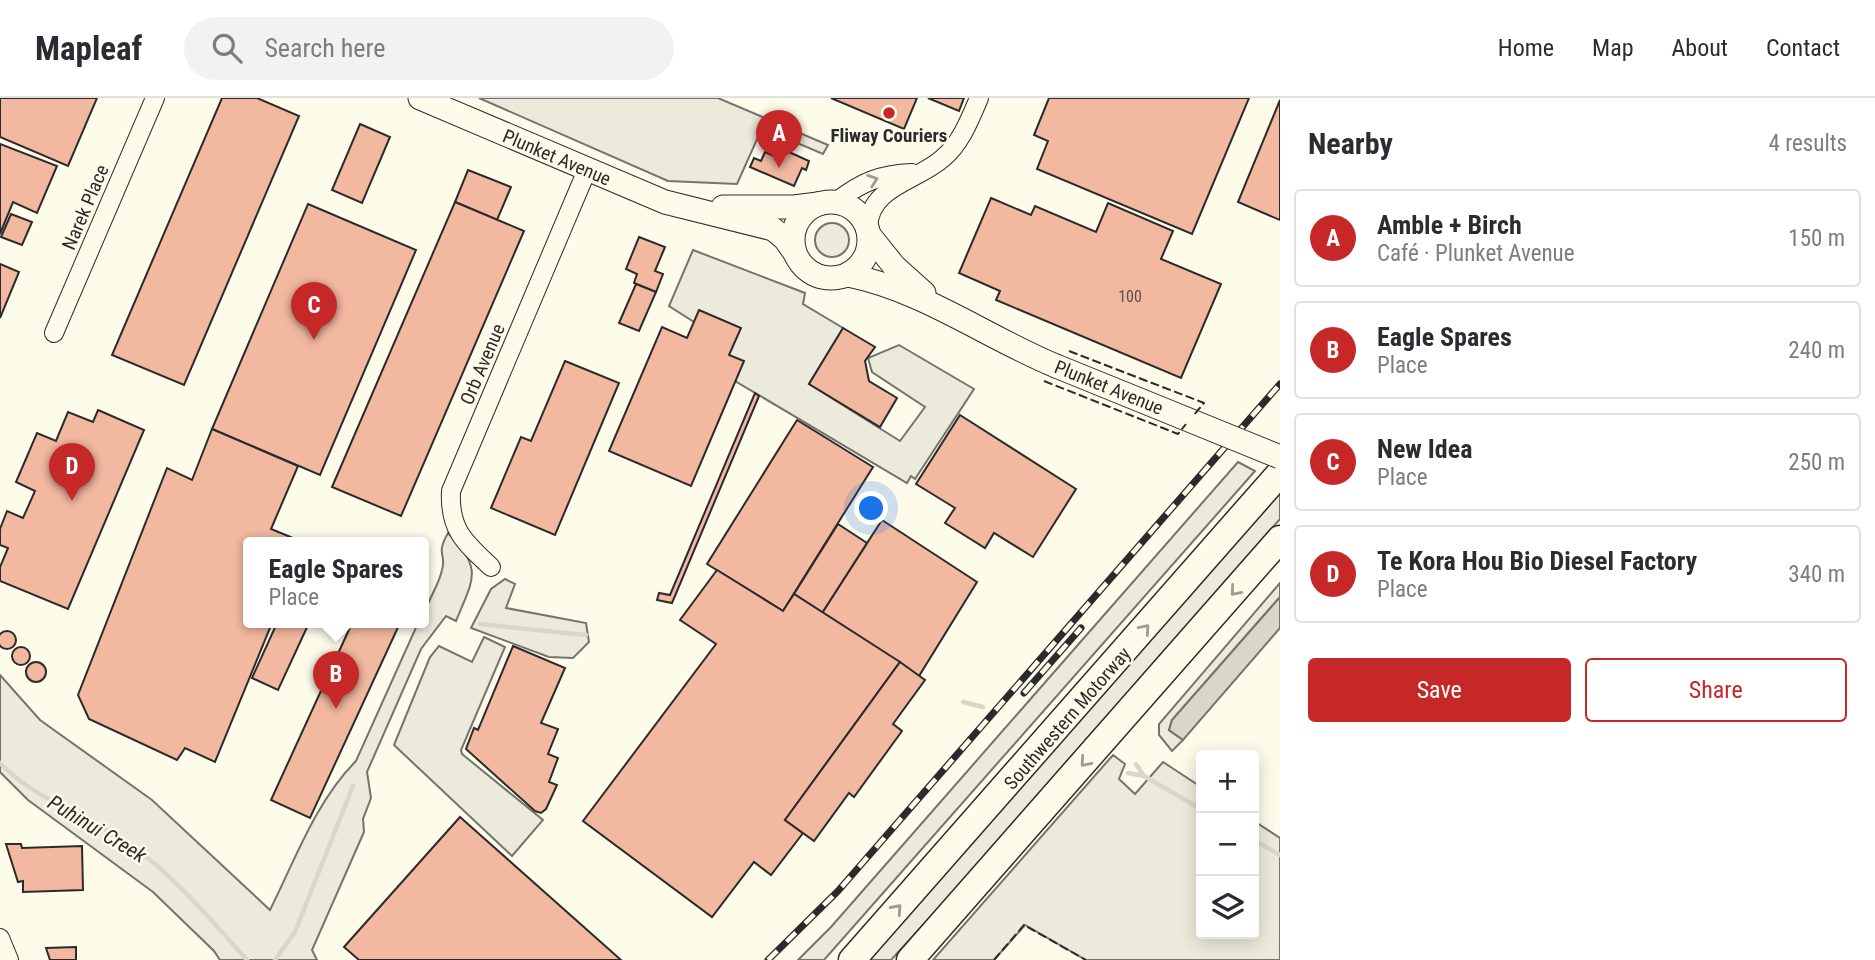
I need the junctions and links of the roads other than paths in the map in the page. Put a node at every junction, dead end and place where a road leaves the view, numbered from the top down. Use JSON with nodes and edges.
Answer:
{"nodes":[{"id":1,"x":155,"y":98,"type":"edge"},
{"id":2,"x":420,"y":98,"type":"edge"},
{"id":3,"x":979,"y":98,"type":"edge"},
{"id":4,"x":587,"y":170,"type":"junction"},
{"id":5,"x":916,"y":173,"type":"junction"},
{"id":6,"x":827,"y":203,"type":"junction"},
{"id":7,"x":696,"y":208,"type":"junction"},
{"id":8,"x":869,"y":232,"type":"junction"},
{"id":9,"x":795,"y":253,"type":"junction"},
{"id":10,"x":848,"y":275,"type":"junction"},
{"id":11,"x":942,"y":309,"type":"junction"},
{"id":12,"x":54,"y":333,"type":"dead end"},
{"id":13,"x":1280,"y":457,"type":"edge"},
{"id":14,"x":1280,"y":473,"type":"edge"},
{"id":15,"x":1280,"y":539,"type":"edge"},
{"id":16,"x":491,"y":567,"type":"dead end"},
{"id":17,"x":0,"y":938,"type":"edge"},
{"id":18,"x":9,"y":960,"type":"edge"},
{"id":19,"x":852,"y":960,"type":"edge"},
{"id":20,"x":910,"y":960,"type":"edge"}],
"edges":[{"from":1,"to":12,"type":"street","name":"Narek Place"},
{"from":2,"to":4,"type":"main road","name":"Plunket Avenue"},
{"from":3,"to":5,"type":"street"},
{"from":4,"to":7,"type":"main road","name":"Plunket Avenue"},
{"from":4,"to":16,"type":"street","name":"Orb Avenue"},
{"from":6,"to":5,"type":"street","one_way":true},
{"from":5,"to":8,"type":"street"},
{"from":6,"to":7,"type":"main road","name":"Plunket Avenue"},
{"from":6,"to":8,"type":"main road"},
{"from":6,"to":9,"type":"main road"},
{"from":7,"to":9,"type":"main road","name":"Plunket Avenue"},
{"from":8,"to":10,"type":"main road"},
{"from":8,"to":11,"type":"main road","name":"Plunket Avenue"},
{"from":9,"to":10,"type":"main road"},
{"from":10,"to":11,"type":"main road","name":"Plunket Avenue"},
{"from":11,"to":13,"type":"main road","name":"Plunket Avenue","bridge":true},
{"from":19,"to":14,"type":"highway","name":"Southwestern Motorway","one_way":true},
{"from":15,"to":20,"type":"highway","one_way":true},
{"from":17,"to":18,"type":"street"}]}
